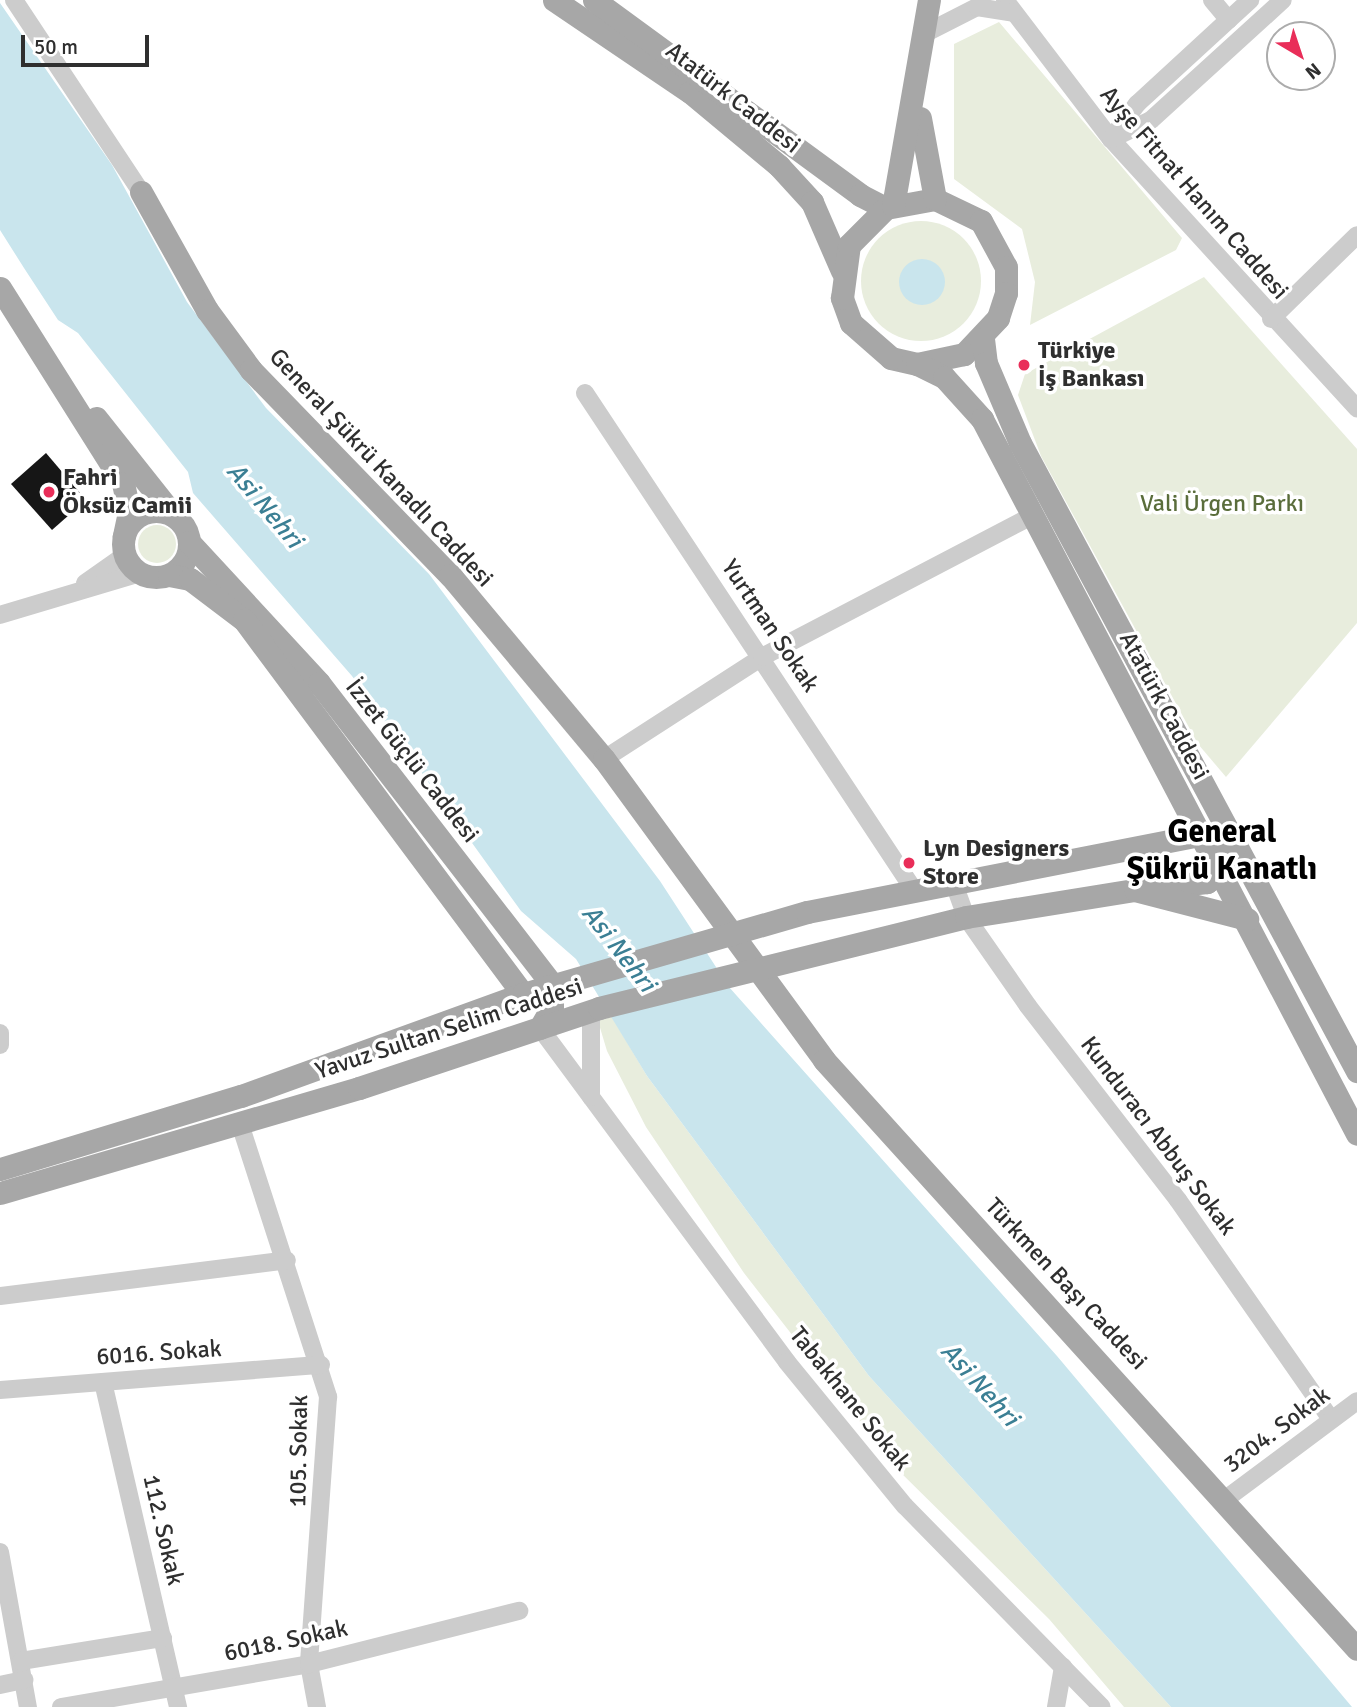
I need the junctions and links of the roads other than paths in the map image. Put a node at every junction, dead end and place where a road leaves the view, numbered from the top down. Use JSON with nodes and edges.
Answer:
{"nodes":[{"id":1,"x":15,"y":0,"type":"edge"},
{"id":2,"x":554,"y":0,"type":"edge"},
{"id":3,"x":594,"y":0,"type":"edge"},
{"id":4,"x":929,"y":0,"type":"edge"},
{"id":5,"x":1212,"y":0,"type":"edge"},
{"id":6,"x":1250,"y":0,"type":"edge"},
{"id":7,"x":1283,"y":0,"type":"edge"},
{"id":8,"x":1010,"y":7,"type":"edge"},
{"id":9,"x":1229,"y":20,"type":"junction"},
{"id":10,"x":924,"y":34,"type":"junction"},
{"id":11,"x":918,"y":76,"type":"junction"},
{"id":12,"x":1111,"y":139,"type":"junction"},
{"id":13,"x":141,"y":192,"type":"joint"},
{"id":14,"x":935,"y":199,"type":"junction"},
{"id":15,"x":890,"y":207,"type":"junction"},
{"id":16,"x":1357,"y":235,"type":"edge"},
{"id":17,"x":842,"y":271,"type":"junction"},
{"id":18,"x":0,"y":289,"type":"edge"},
{"id":19,"x":1271,"y":319,"type":"junction"},
{"id":20,"x":983,"y":339,"type":"junction"},
{"id":21,"x":46,"y":356,"type":"junction"},
{"id":22,"x":917,"y":364,"type":"junction"},
{"id":23,"x":585,"y":393,"type":"dead end"},
{"id":24,"x":1354,"y":399,"type":"edge"},
{"id":25,"x":174,"y":516,"type":"junction"},
{"id":26,"x":1032,"y":516,"type":"junction"},
{"id":27,"x":189,"y":542,"type":"junction"},
{"id":28,"x":125,"y":545,"type":"junction"},
{"id":29,"x":140,"y":573,"type":"junction"},
{"id":30,"x":169,"y":575,"type":"junction"},
{"id":31,"x":77,"y":589,"type":"junction"},
{"id":32,"x":0,"y":615,"type":"edge"},
{"id":33,"x":761,"y":657,"type":"junction"},
{"id":34,"x":604,"y":760,"type":"junction"},
{"id":35,"x":1203,"y":834,"type":"junction"},
{"id":36,"x":1236,"y":843,"type":"junction"},
{"id":37,"x":1222,"y":871,"type":"junction"},
{"id":38,"x":953,"y":881,"type":"junction"},
{"id":39,"x":912,"y":887,"type":"junction"},
{"id":40,"x":1135,"y":890,"type":"junction"},
{"id":41,"x":966,"y":917,"type":"junction"},
{"id":42,"x":1247,"y":919,"type":"junction"},
{"id":43,"x":734,"y":947,"type":"junction"},
{"id":44,"x":563,"y":982,"type":"junction"},
{"id":45,"x":523,"y":994,"type":"junction"},
{"id":46,"x":595,"y":1009,"type":"junction"},
{"id":47,"x":540,"y":1028,"type":"junction"},
{"id":48,"x":1357,"y":1071,"type":"edge"},
{"id":49,"x":591,"y":1097,"type":"junction"},
{"id":50,"x":240,"y":1124,"type":"junction"},
{"id":51,"x":1357,"y":1134,"type":"edge"},
{"id":52,"x":0,"y":1169,"type":"edge"},
{"id":53,"x":0,"y":1193,"type":"edge"},
{"id":54,"x":287,"y":1260,"type":"junction"},
{"id":55,"x":0,"y":1296,"type":"edge"},
{"id":56,"x":321,"y":1365,"type":"junction"},
{"id":57,"x":103,"y":1381,"type":"junction"},
{"id":58,"x":0,"y":1390,"type":"edge"},
{"id":59,"x":1357,"y":1401,"type":"edge"},
{"id":60,"x":1330,"y":1418,"type":"junction"},
{"id":61,"x":1227,"y":1498,"type":"junction"},
{"id":62,"x":0,"y":1552,"type":"edge"},
{"id":63,"x":519,"y":1611,"type":"dead end"},
{"id":64,"x":163,"y":1638,"type":"junction"},
{"id":65,"x":1357,"y":1649,"type":"edge"},
{"id":66,"x":20,"y":1661,"type":"junction"},
{"id":67,"x":309,"y":1664,"type":"junction"},
{"id":68,"x":1063,"y":1667,"type":"junction"},
{"id":69,"x":24,"y":1680,"type":"junction"},
{"id":70,"x":0,"y":1685,"type":"edge"},
{"id":71,"x":176,"y":1698,"type":"edge"},
{"id":72,"x":29,"y":1707,"type":"edge"},
{"id":73,"x":61,"y":1707,"type":"edge"},
{"id":74,"x":317,"y":1707,"type":"edge"},
{"id":75,"x":1056,"y":1707,"type":"edge"},
{"id":76,"x":1102,"y":1707,"type":"edge"}],
"edges":[{"from":1,"to":13,"type":"street","name":"General Şükrü Kanadlı Caddesi"},
{"from":2,"to":17,"type":"main road","name":"Atatürk Caddesi"},
{"from":3,"to":15,"type":"main road","name":"Atatürk Caddesi"},
{"from":4,"to":10,"type":"main road"},
{"from":5,"to":9,"type":"street"},
{"from":6,"to":9,"type":"street"},
{"from":7,"to":12,"type":"street"},
{"from":8,"to":10,"type":"street"},
{"from":8,"to":12,"type":"street","name":"Ayşe Fitnat Hanım Caddesi"},
{"from":9,"to":12,"type":"street"},
{"from":10,"to":11,"type":"main road"},
{"from":11,"to":14,"type":"main road"},
{"from":11,"to":15,"type":"main road"},
{"from":12,"to":19,"type":"street","name":"Ayşe Fitnat Hanım Caddesi"},
{"from":13,"to":34,"type":"main road","name":"General Şükrü Kanadlı Caddesi"},
{"from":14,"to":15,"type":"main road"},
{"from":14,"to":20,"type":"main road"},
{"from":15,"to":17,"type":"main road","name":"Atatürk Caddesi"},
{"from":16,"to":19,"type":"street"},
{"from":17,"to":22,"type":"main road","name":"Atatürk Caddesi"},
{"from":18,"to":21,"type":"main road","name":"İzzet Güçlü Caddesi"},
{"from":19,"to":24,"type":"street","name":"Ayşe Fitnat Hanım Caddesi"},
{"from":20,"to":22,"type":"main road","name":"Atatürk Caddesi"},
{"from":20,"to":36,"type":"main road","name":"Atatürk Caddesi"},
{"from":21,"to":25,"type":"main road","name":"İzzet Güçlü Caddesi"},
{"from":21,"to":28,"type":"main road","name":"İzzet Güçlü Caddesi"},
{"from":22,"to":26,"type":"main road","name":"Atatürk Caddesi"},
{"from":23,"to":33,"type":"street","name":"Yurtman Sokak"},
{"from":25,"to":27,"type":"main road","name":"İzzet Güçlü Caddesi"},
{"from":25,"to":28,"type":"main road"},
{"from":26,"to":33,"type":"street"},
{"from":26,"to":35,"type":"main road","name":"Atatürk Caddesi"},
{"from":27,"to":30,"type":"main road"},
{"from":27,"to":44,"type":"main road","name":"İzzet Güçlü Caddesi"},
{"from":28,"to":29,"type":"main road"},
{"from":28,"to":31,"type":"street"},
{"from":29,"to":30,"type":"main road","name":"İzzet Güçlü Caddesi"},
{"from":29,"to":31,"type":"street"},
{"from":30,"to":45,"type":"main road","name":"İzzet Güçlü Caddesi"},
{"from":31,"to":32,"type":"street"},
{"from":33,"to":34,"type":"street"},
{"from":33,"to":39,"type":"street","name":"Yurtman Sokak"},
{"from":34,"to":43,"type":"main road","name":"General Şükrü Kanadlı Caddesi"},
{"from":35,"to":36,"type":"main road","name":"Yavuz Sultan Selim Caddesi"},
{"from":35,"to":37,"type":"main road","name":"Atatürk Caddesi"},
{"from":35,"to":38,"type":"main road","name":"Yavuz Sultan Selim Caddesi"},
{"from":36,"to":37,"type":"main road"},
{"from":36,"to":48,"type":"main road","name":"Atatürk Caddesi"},
{"from":37,"to":40,"type":"main road"},
{"from":37,"to":42,"type":"main road","name":"Atatürk Caddesi"},
{"from":38,"to":39,"type":"main road","name":"Yavuz Sultan Selim Caddesi"},
{"from":38,"to":41,"type":"street","name":"Kunduracı Abbuş Sokak"},
{"from":39,"to":43,"type":"main road","name":"Yavuz Sultan Selim Caddesi"},
{"from":40,"to":41,"type":"main road","name":"Yavuz Sultan Selim Caddesi"},
{"from":40,"to":42,"type":"main road","name":"Yavuz Sultan Selim Caddesi"},
{"from":41,"to":43,"type":"main road","name":"Yavuz Sultan Selim Caddesi"},
{"from":41,"to":60,"type":"street","name":"Kunduracı Abbuş Sokak"},
{"from":42,"to":51,"type":"main road","name":"Atatürk Caddesi"},
{"from":43,"to":44,"type":"main road","name":"Yavuz Sultan Selim Caddesi"},
{"from":43,"to":46,"type":"main road","name":"Yavuz Sultan Selim Caddesi"},
{"from":43,"to":61,"type":"main road","name":"Türkmen Başı Caddesi"},
{"from":44,"to":45,"type":"main road","name":"Yavuz Sultan Selim Caddesi"},
{"from":44,"to":47,"type":"main road"},
{"from":45,"to":52,"type":"main road","name":"Yavuz Sultan Selim Caddesi"},
{"from":46,"to":47,"type":"main road","name":"Yavuz Sultan Selim Caddesi"},
{"from":46,"to":49,"type":"street"},
{"from":47,"to":49,"type":"street","name":"Tabakhane Sokak"},
{"from":47,"to":50,"type":"main road","name":"Yavuz Sultan Selim Caddesi"},
{"from":49,"to":68,"type":"street","name":"Tabakhane Sokak"},
{"from":50,"to":53,"type":"main road","name":"Yavuz Sultan Selim Caddesi"},
{"from":50,"to":54,"type":"street","name":"105. Sokak"},
{"from":54,"to":55,"type":"street"},
{"from":54,"to":56,"type":"street","name":"105. Sokak"},
{"from":56,"to":57,"type":"street","name":"6016. Sokak"},
{"from":56,"to":67,"type":"street","name":"105. Sokak"},
{"from":57,"to":58,"type":"street","name":"6016. Sokak"},
{"from":57,"to":64,"type":"street","name":"112. Sokak"},
{"from":59,"to":60,"type":"street","name":"3204. Sokak"},
{"from":60,"to":61,"type":"street","name":"3204. Sokak"},
{"from":61,"to":65,"type":"main road","name":"Türkmen Başı Caddesi"},
{"from":62,"to":66,"type":"street"},
{"from":63,"to":67,"type":"street","name":"6018. Sokak"},
{"from":64,"to":66,"type":"street"},
{"from":64,"to":71,"type":"street","name":"112. Sokak"},
{"from":66,"to":69,"type":"street"},
{"from":67,"to":71,"type":"street","name":"6018. Sokak"},
{"from":67,"to":74,"type":"street","name":"105. Sokak"},
{"from":68,"to":75,"type":"street"},
{"from":68,"to":76,"type":"street","name":"Tabakhane Sokak"},
{"from":69,"to":70,"type":"street"},
{"from":69,"to":72,"type":"street"},
{"from":71,"to":73,"type":"street","name":"6018. Sokak"}]}
